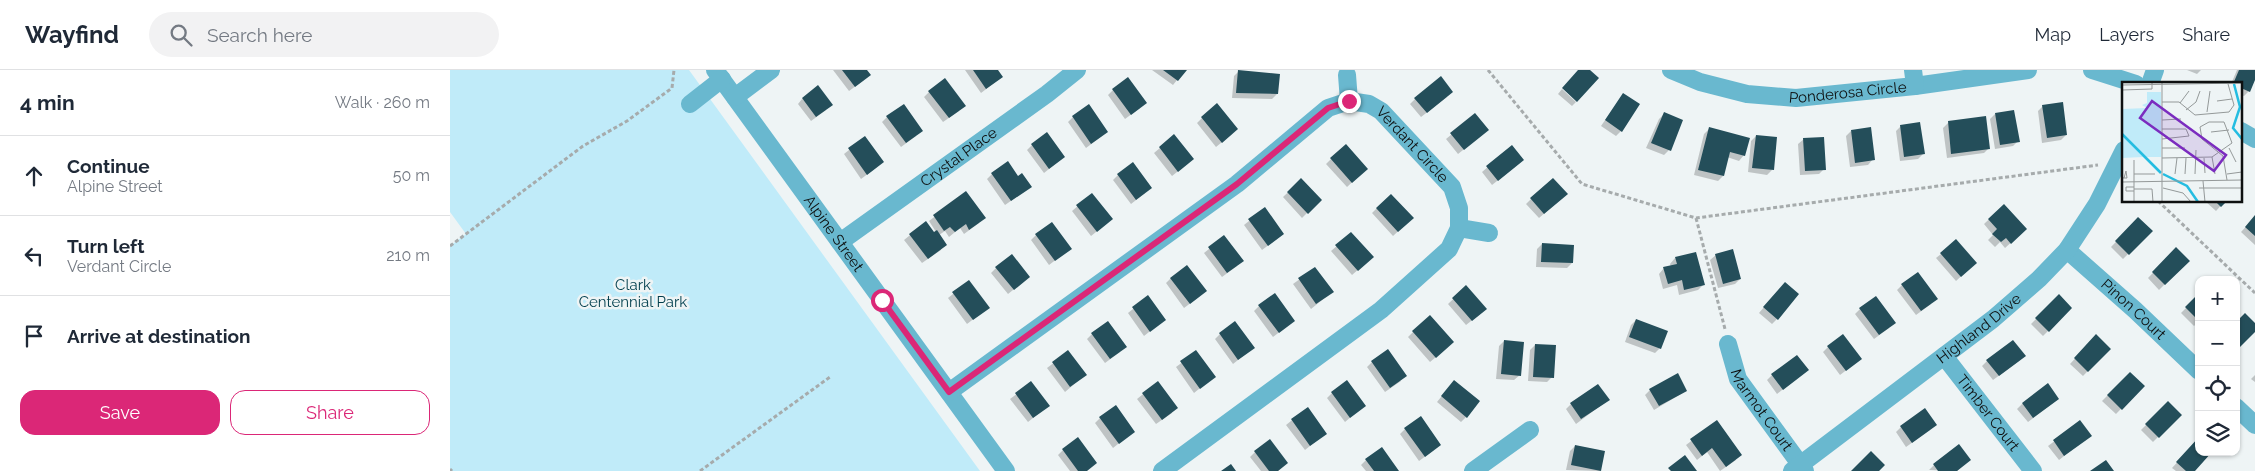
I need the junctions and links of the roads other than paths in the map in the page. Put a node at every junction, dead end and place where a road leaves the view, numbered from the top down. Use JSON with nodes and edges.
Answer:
{"nodes":[{"id":1,"x":771,"y":70,"type":"edge"},
{"id":2,"x":1077,"y":70,"type":"edge"},
{"id":3,"x":1671,"y":70,"type":"edge"},
{"id":4,"x":2028,"y":70,"type":"edge"},
{"id":5,"x":2092,"y":70,"type":"edge"},
{"id":6,"x":2155,"y":70,"type":"edge"},
{"id":7,"x":719,"y":75,"type":"edge"},
{"id":8,"x":1347,"y":75,"type":"dead end"},
{"id":9,"x":1914,"y":78,"type":"edge"},
{"id":10,"x":2130,"y":82,"type":"edge"},
{"id":11,"x":2151,"y":82,"type":"edge"},
{"id":12,"x":735,"y":97,"type":"junction"},
{"id":13,"x":1349,"y":101,"type":"junction"},
{"id":14,"x":690,"y":104,"type":"dead end"},
{"id":15,"x":2242,"y":132,"type":"edge"},
{"id":16,"x":2255,"y":139,"type":"edge"},
{"id":17,"x":2121,"y":156,"type":"edge"},
{"id":18,"x":1459,"y":228,"type":"junction"},
{"id":19,"x":1489,"y":233,"type":"dead end"},
{"id":20,"x":840,"y":242,"type":"junction"},
{"id":21,"x":2067,"y":250,"type":"junction"},
{"id":22,"x":1728,"y":344,"type":"road end"},
{"id":23,"x":1944,"y":356,"type":"junction"},
{"id":24,"x":2195,"y":366,"type":"edge"},
{"id":25,"x":949,"y":392,"type":"junction"},
{"id":26,"x":2240,"y":410,"type":"edge"},
{"id":27,"x":2255,"y":424,"type":"edge"},
{"id":28,"x":1530,"y":430,"type":"dead end"},
{"id":29,"x":1799,"y":469,"type":"edge"},
{"id":30,"x":1006,"y":471,"type":"edge"},
{"id":31,"x":1162,"y":471,"type":"edge"},
{"id":32,"x":1473,"y":471,"type":"edge"},
{"id":33,"x":2034,"y":471,"type":"edge"}],
"edges":[{"from":1,"to":12,"type":"street"},
{"from":2,"to":20,"type":"street","name":"Crystal Place"},
{"from":3,"to":9,"type":"street","name":"Ponderosa Circle"},
{"from":4,"to":9,"type":"street","name":"Ponderosa Circle"},
{"from":5,"to":10,"type":"street"},
{"from":6,"to":11,"type":"street"},
{"from":7,"to":12,"type":"street","name":"Alpine Street"},
{"from":7,"to":14,"type":"street"},
{"from":8,"to":13,"type":"street"},
{"from":12,"to":20,"type":"street","name":"Alpine Street"},
{"from":13,"to":18,"type":"street","name":"Verdant Circle"},
{"from":13,"to":25,"type":"street"},
{"from":15,"to":16,"type":"street"},
{"from":17,"to":21,"type":"street","name":"Highland Drive"},
{"from":18,"to":19,"type":"street"},
{"from":18,"to":31,"type":"street","name":"Verdant Circle"},
{"from":20,"to":25,"type":"street","name":"Alpine Street"},
{"from":21,"to":23,"type":"street","name":"Highland Drive"},
{"from":21,"to":24,"type":"street","name":"Pinon Court"},
{"from":22,"to":29,"type":"street","name":"Marmot Court"},
{"from":23,"to":29,"type":"street","name":"Highland Drive"},
{"from":23,"to":33,"type":"street","name":"Timber Court"},
{"from":25,"to":30,"type":"street","name":"Alpine Street"},
{"from":26,"to":27,"type":"street"},
{"from":28,"to":32,"type":"street"}]}
